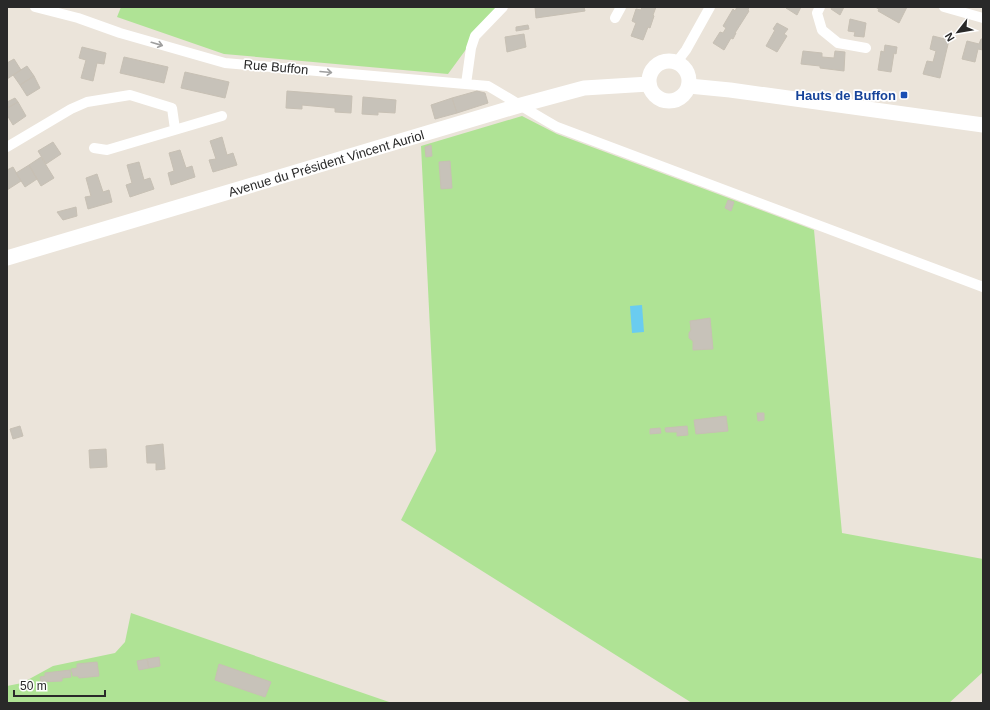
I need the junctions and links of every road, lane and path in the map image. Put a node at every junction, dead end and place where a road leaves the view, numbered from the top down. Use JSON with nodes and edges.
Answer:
{"nodes":[{"id":1,"x":35,"y":7,"type":"edge"},
{"id":2,"x":504,"y":7,"type":"edge"},
{"id":3,"x":621,"y":7,"type":"edge"},
{"id":4,"x":710,"y":7,"type":"edge"},
{"id":5,"x":820,"y":7,"type":"edge"},
{"id":6,"x":944,"y":7,"type":"edge"},
{"id":7,"x":615,"y":18,"type":"dead end"},
{"id":8,"x":983,"y":18,"type":"edge"},
{"id":9,"x":866,"y":48,"type":"dead end"},
{"id":10,"x":676,"y":63,"type":"junction"},
{"id":11,"x":466,"y":84,"type":"junction"},
{"id":12,"x":649,"y":84,"type":"junction"},
{"id":13,"x":689,"y":86,"type":"junction"},
{"id":14,"x":521,"y":105,"type":"junction"},
{"id":15,"x":222,"y":116,"type":"dead end"},
{"id":16,"x":983,"y":125,"type":"edge"},
{"id":17,"x":175,"y":129,"type":"junction"},
{"id":18,"x":7,"y":147,"type":"edge"},
{"id":19,"x":94,"y":148,"type":"dead end"},
{"id":20,"x":7,"y":258,"type":"edge"},
{"id":21,"x":983,"y":287,"type":"edge"}],
"edges":[{"from":1,"to":11,"type":"street","name":"Rue Buffon","one_way":true},
{"from":2,"to":11,"type":"street"},
{"from":3,"to":7,"type":"street"},
{"from":4,"to":10,"type":"street"},
{"from":5,"to":9,"type":"street"},
{"from":6,"to":8,"type":"street"},
{"from":10,"to":12,"type":"main road"},
{"from":10,"to":13,"type":"main road"},
{"from":11,"to":14,"type":"street","name":"Rue Buffon"},
{"from":12,"to":13,"type":"main road"},
{"from":12,"to":14,"type":"main road","name":"Avenue du Président Vincent Auriol"},
{"from":13,"to":16,"type":"main road"},
{"from":14,"to":20,"type":"main road","name":"Avenue du Président Vincent Auriol"},
{"from":14,"to":21,"type":"street","name":"Rue Buffon"},
{"from":15,"to":17,"type":"street"},
{"from":17,"to":18,"type":"street"},
{"from":17,"to":19,"type":"street"}]}
